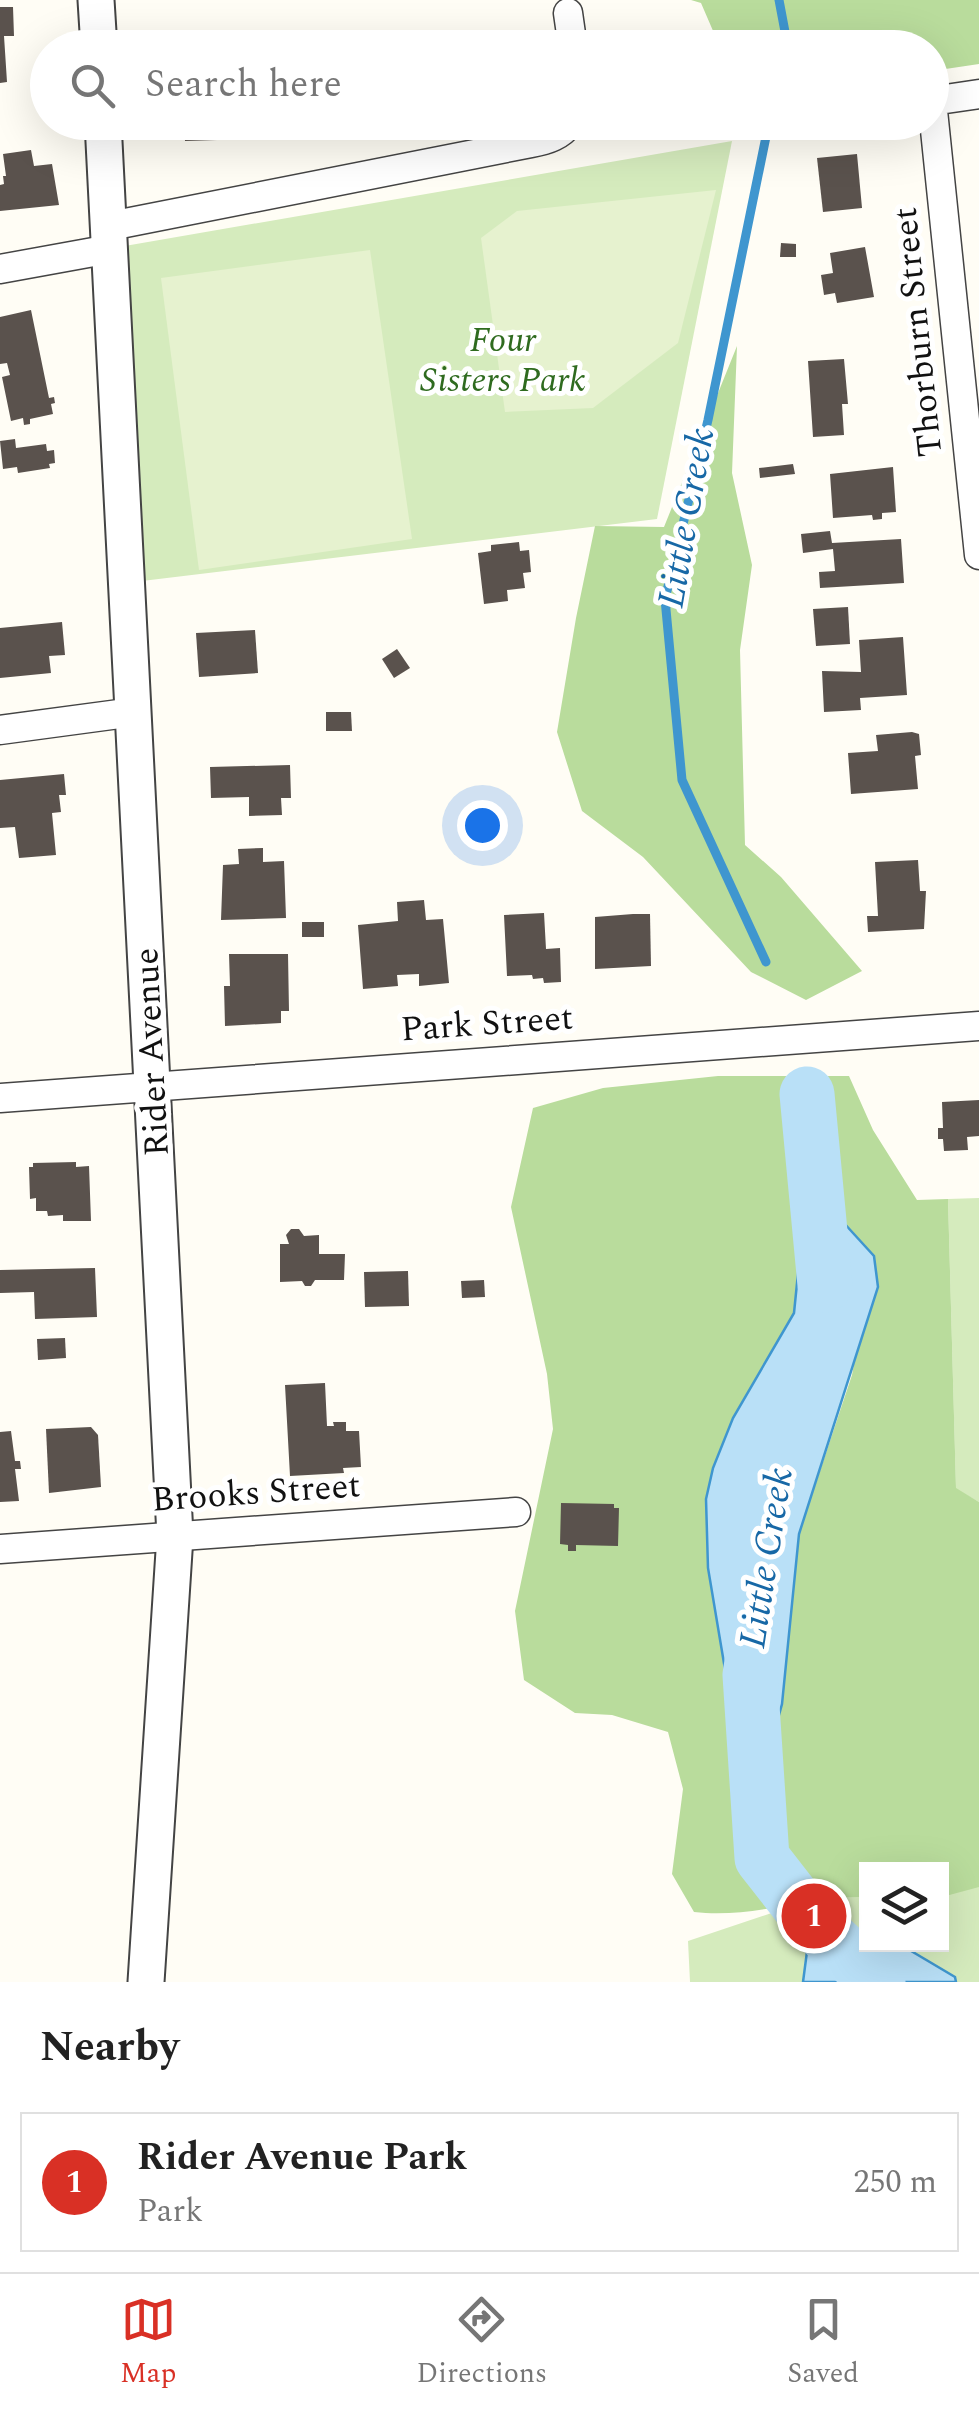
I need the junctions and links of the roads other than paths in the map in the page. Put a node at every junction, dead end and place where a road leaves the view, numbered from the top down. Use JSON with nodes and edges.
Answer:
{"nodes":[{"id":1,"x":96,"y":0,"type":"edge"},
{"id":2,"x":568,"y":13,"type":"dead end"},
{"id":3,"x":97,"y":30,"type":"edge"},
{"id":4,"x":570,"y":30,"type":"edge"},
{"id":5,"x":979,"y":94,"type":"edge"},
{"id":6,"x":949,"y":98,"type":"edge"},
{"id":7,"x":104,"y":140,"type":"edge"},
{"id":8,"x":549,"y":140,"type":"edge"},
{"id":9,"x":936,"y":140,"type":"edge"},
{"id":10,"x":110,"y":237,"type":"junction"},
{"id":11,"x":0,"y":269,"type":"edge"},
{"id":12,"x":979,"y":555,"type":"edge"},
{"id":13,"x":134,"y":712,"type":"junction"},
{"id":14,"x":0,"y":730,"type":"edge"},
{"id":15,"x":979,"y":1026,"type":"edge"},
{"id":16,"x":154,"y":1086,"type":"junction"},
{"id":17,"x":0,"y":1098,"type":"edge"},
{"id":18,"x":516,"y":1512,"type":"dead end"},
{"id":19,"x":175,"y":1536,"type":"junction"},
{"id":20,"x":0,"y":1549,"type":"edge"},
{"id":21,"x":146,"y":1982,"type":"edge"}],
"edges":[{"from":1,"to":3,"type":"street"},
{"from":2,"to":4,"type":"street"},
{"from":5,"to":6,"type":"street"},
{"from":7,"to":10,"type":"street","name":"Rider Avenue"},
{"from":8,"to":10,"type":"street"},
{"from":9,"to":12,"type":"street","name":"Thorburn Street"},
{"from":10,"to":11,"type":"street"},
{"from":10,"to":13,"type":"street","name":"Rider Avenue"},
{"from":13,"to":14,"type":"street"},
{"from":13,"to":16,"type":"street","name":"Rider Avenue"},
{"from":15,"to":16,"type":"street","name":"Park Street"},
{"from":16,"to":17,"type":"street","name":"Park Street"},
{"from":16,"to":19,"type":"street","name":"Rider Avenue"},
{"from":18,"to":19,"type":"street","name":"Brooks Street"},
{"from":19,"to":20,"type":"street","name":"Brooks Street"},
{"from":19,"to":21,"type":"street","name":"Rider Avenue"}]}
